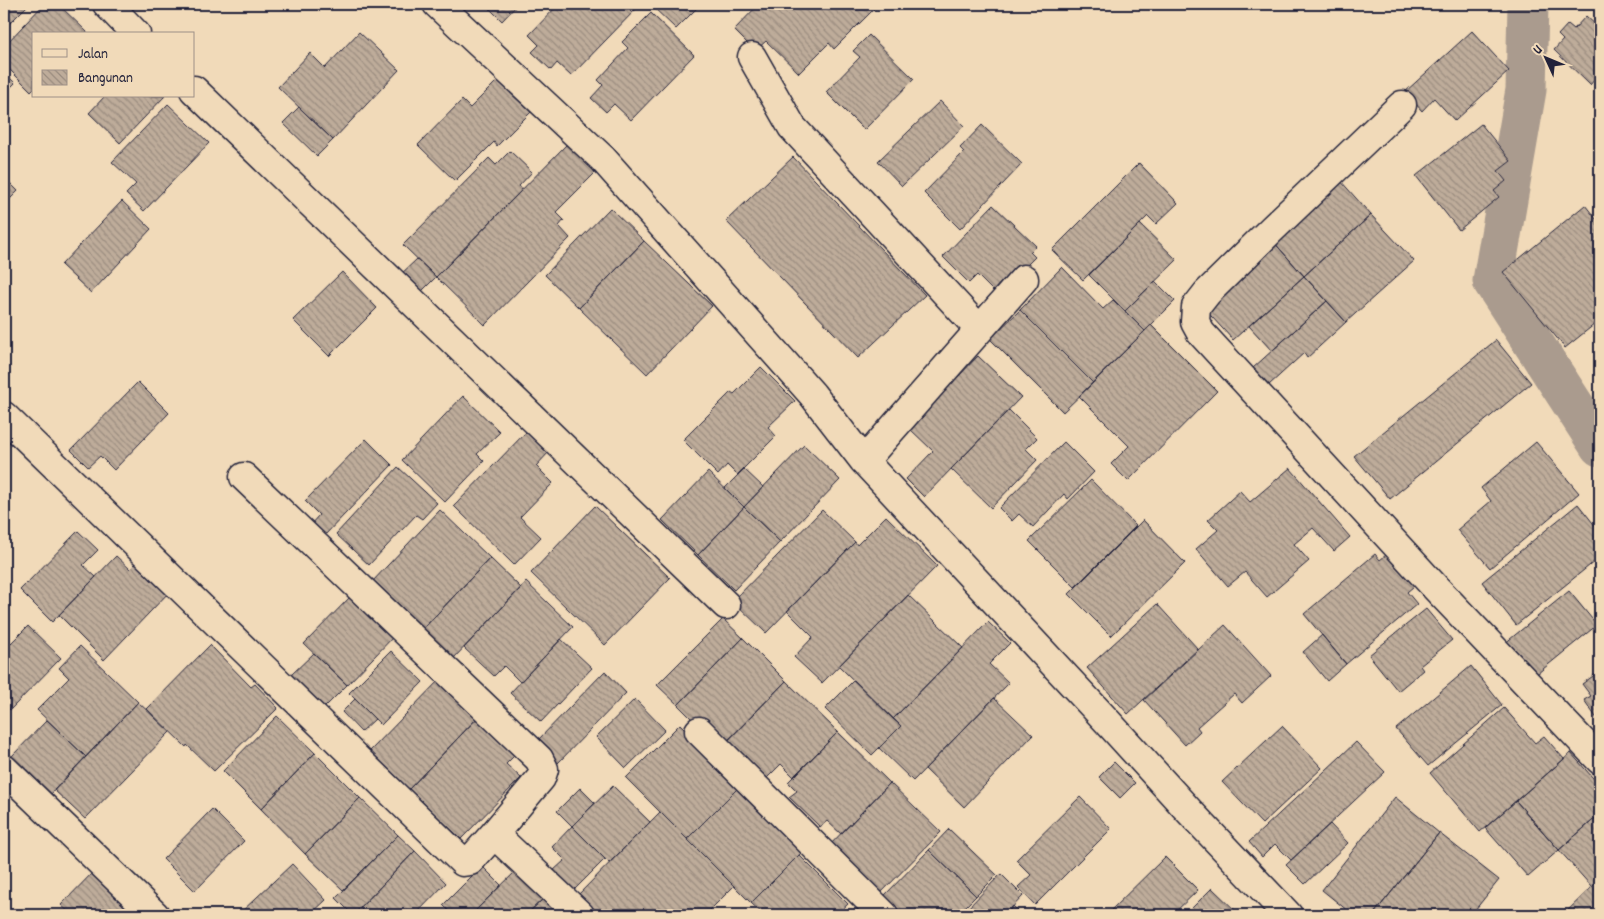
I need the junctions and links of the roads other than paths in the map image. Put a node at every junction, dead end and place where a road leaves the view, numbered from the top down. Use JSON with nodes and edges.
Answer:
{"nodes":[{"id":1,"x":107,"y":4,"type":"edge"},
{"id":2,"x":437,"y":4,"type":"edge"},
{"id":3,"x":134,"y":32,"type":"edge"},
{"id":4,"x":752,"y":56,"type":"dead end"},
{"id":5,"x":195,"y":91,"type":"edge"},
{"id":6,"x":1402,"y":105,"type":"dead end"},
{"id":7,"x":1024,"y":278,"type":"dead end"},
{"id":8,"x":979,"y":329,"type":"junction"},
{"id":9,"x":4,"y":416,"type":"edge"},
{"id":10,"x":864,"y":461,"type":"junction"},
{"id":11,"x":244,"y":477,"type":"dead end"},
{"id":12,"x":726,"y":604,"type":"dead end"},
{"id":13,"x":699,"y":731,"type":"dead end"},
{"id":14,"x":1600,"y":760,"type":"edge"},
{"id":15,"x":4,"y":769,"type":"edge"},
{"id":16,"x":494,"y":834,"type":"junction"},
{"id":17,"x":155,"y":915,"type":"edge"},
{"id":18,"x":580,"y":915,"type":"edge"},
{"id":19,"x":884,"y":915,"type":"edge"},
{"id":20,"x":1288,"y":915,"type":"edge"}],
"edges":[{"from":1,"to":3,"type":"street"},
{"from":2,"to":10,"type":"street"},
{"from":4,"to":8,"type":"street"},
{"from":5,"to":12,"type":"street"},
{"from":6,"to":14,"type":"street"},
{"from":7,"to":8,"type":"street"},
{"from":8,"to":10,"type":"street"},
{"from":9,"to":16,"type":"street"},
{"from":10,"to":20,"type":"street"},
{"from":11,"to":16,"type":"street"},
{"from":13,"to":19,"type":"street"},
{"from":15,"to":17,"type":"street"},
{"from":16,"to":18,"type":"street"}]}
